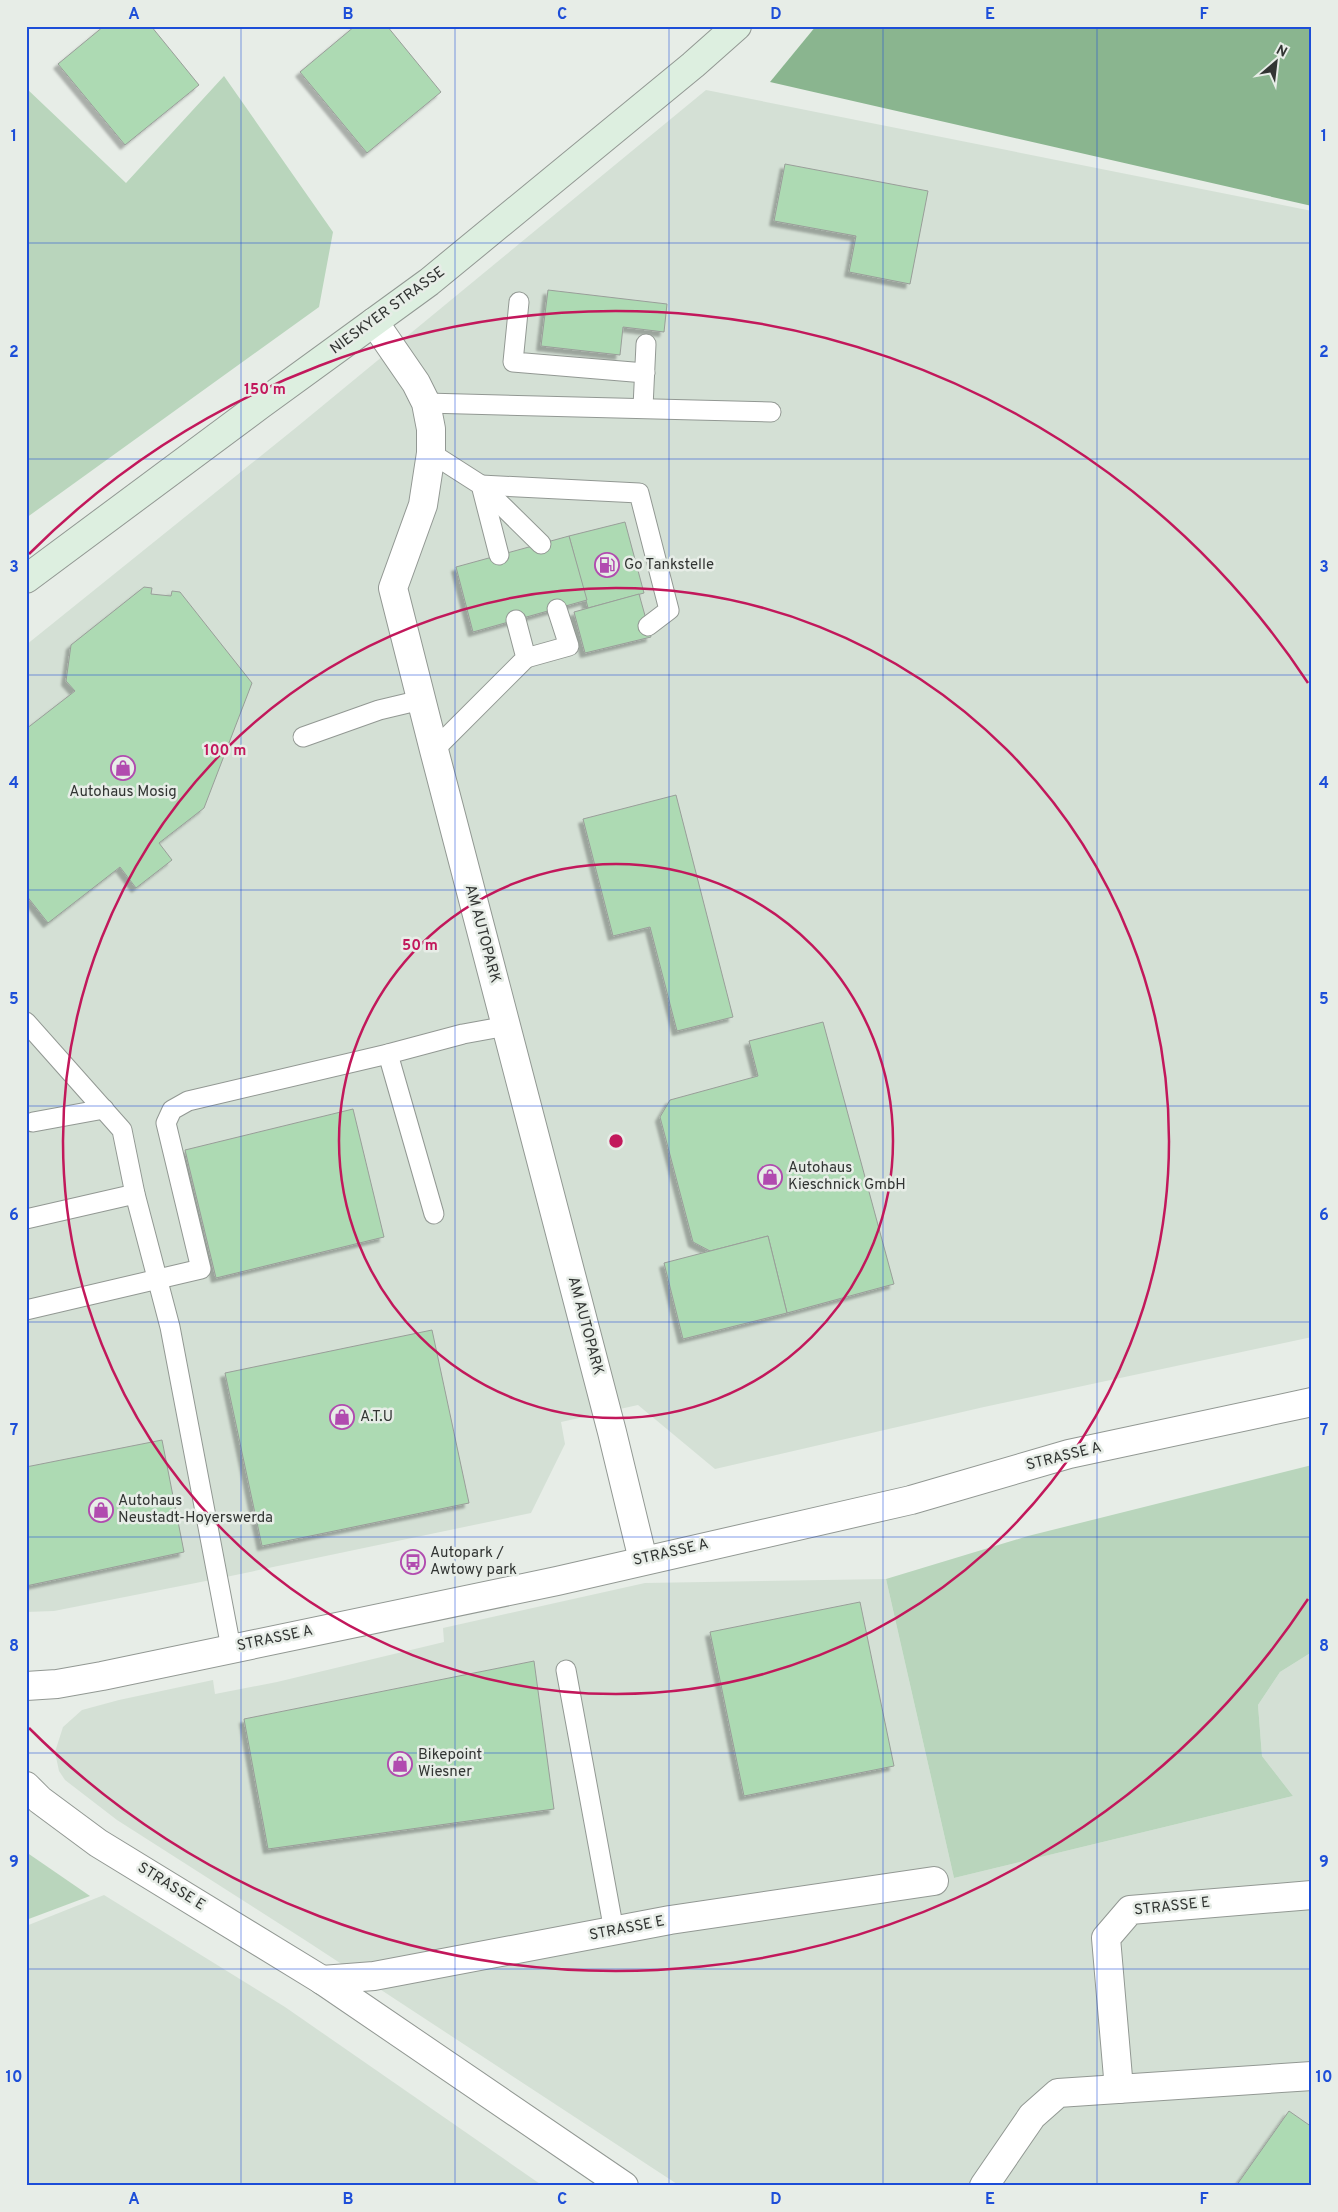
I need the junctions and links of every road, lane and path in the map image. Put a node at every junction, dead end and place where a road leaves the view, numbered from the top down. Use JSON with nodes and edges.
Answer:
{"nodes":[{"id":1,"x":736,"y":26,"type":"edge"},
{"id":2,"x":519,"y":302,"type":"dead end"},
{"id":3,"x":374,"y":322,"type":"junction"},
{"id":4,"x":646,"y":344,"type":"dead end"},
{"id":5,"x":645,"y":373,"type":"junction"},
{"id":6,"x":426,"y":403,"type":"junction"},
{"id":7,"x":643,"y":407,"type":"junction"},
{"id":8,"x":771,"y":412,"type":"dead end"},
{"id":9,"x":431,"y":453,"type":"junction"},
{"id":10,"x":481,"y":485,"type":"junction"},
{"id":11,"x":541,"y":544,"type":"dead end"},
{"id":12,"x":499,"y":555,"type":"dead end"},
{"id":13,"x":26,"y":579,"type":"edge"},
{"id":14,"x":557,"y":609,"type":"dead end"},
{"id":15,"x":516,"y":620,"type":"dead end"},
{"id":16,"x":648,"y":626,"type":"dead end"},
{"id":17,"x":526,"y":658,"type":"junction"},
{"id":18,"x":421,"y":700,"type":"junction"},
{"id":19,"x":303,"y":737,"type":"dead end"},
{"id":20,"x":434,"y":750,"type":"junction"},
{"id":21,"x":26,"y":1022,"type":"edge"},
{"id":22,"x":506,"y":1026,"type":"junction"},
{"id":23,"x":388,"y":1054,"type":"junction"},
{"id":24,"x":104,"y":1109,"type":"junction"},
{"id":25,"x":34,"y":1122,"type":"dead end"},
{"id":26,"x":135,"y":1194,"type":"junction"},
{"id":27,"x":434,"y":1214,"type":"dead end"},
{"id":28,"x":26,"y":1219,"type":"edge"},
{"id":29,"x":158,"y":1279,"type":"junction"},
{"id":30,"x":26,"y":1310,"type":"edge"},
{"id":31,"x":1312,"y":1402,"type":"edge"},
{"id":32,"x":643,"y":1560,"type":"junction"},
{"id":33,"x":231,"y":1648,"type":"junction"},
{"id":34,"x":566,"y":1670,"type":"dead end"},
{"id":35,"x":26,"y":1686,"type":"edge"},
{"id":36,"x":26,"y":1786,"type":"edge"},
{"id":37,"x":934,"y":1881,"type":"dead end"},
{"id":38,"x":1312,"y":1894,"type":"edge"},
{"id":39,"x":614,"y":1931,"type":"junction"},
{"id":40,"x":322,"y":1980,"type":"junction"},
{"id":41,"x":1312,"y":2076,"type":"edge"},
{"id":42,"x":1119,"y":2089,"type":"junction"},
{"id":43,"x":624,"y":2186,"type":"edge"},
{"id":44,"x":984,"y":2186,"type":"edge"}],
"edges":[{"from":1,"to":3,"type":"main road","name":"NIESKYER STRASSE"},
{"from":2,"to":5,"type":"lane"},
{"from":3,"to":6,"type":"street","name":"AM AUTOPARK"},
{"from":3,"to":13,"type":"main road","name":"NIESKYER STRASSE"},
{"from":4,"to":5,"type":"lane"},
{"from":5,"to":7,"type":"lane"},
{"from":6,"to":7,"type":"lane"},
{"from":6,"to":9,"type":"street","name":"AM AUTOPARK"},
{"from":7,"to":8,"type":"lane"},
{"from":9,"to":10,"type":"lane"},
{"from":9,"to":18,"type":"street","name":"AM AUTOPARK"},
{"from":10,"to":11,"type":"lane"},
{"from":10,"to":12,"type":"lane"},
{"from":10,"to":16,"type":"lane"},
{"from":14,"to":17,"type":"lane"},
{"from":15,"to":17,"type":"lane"},
{"from":17,"to":20,"type":"lane"},
{"from":18,"to":19,"type":"lane"},
{"from":18,"to":20,"type":"street","name":"AM AUTOPARK"},
{"from":20,"to":22,"type":"street","name":"AM AUTOPARK"},
{"from":21,"to":24,"type":"lane"},
{"from":22,"to":23,"type":"lane"},
{"from":22,"to":32,"type":"street","name":"AM AUTOPARK"},
{"from":23,"to":27,"type":"lane"},
{"from":23,"to":29,"type":"lane"},
{"from":24,"to":25,"type":"lane"},
{"from":24,"to":26,"type":"lane"},
{"from":26,"to":28,"type":"lane"},
{"from":26,"to":29,"type":"lane"},
{"from":29,"to":30,"type":"lane"},
{"from":29,"to":33,"type":"lane"},
{"from":31,"to":32,"type":"street","name":"STRASSE A"},
{"from":32,"to":33,"type":"street","name":"STRASSE A"},
{"from":33,"to":35,"type":"street","name":"STRASSE A"},
{"from":34,"to":39,"type":"lane"},
{"from":36,"to":40,"type":"street","name":"STRASSE E"},
{"from":37,"to":39,"type":"street","name":"STRASSE E"},
{"from":38,"to":42,"type":"street","name":"STRASSE E"},
{"from":39,"to":40,"type":"street","name":"STRASSE E"},
{"from":40,"to":43,"type":"street","name":"STRASSE E"},
{"from":41,"to":42,"type":"street"},
{"from":42,"to":44,"type":"street"}]}
